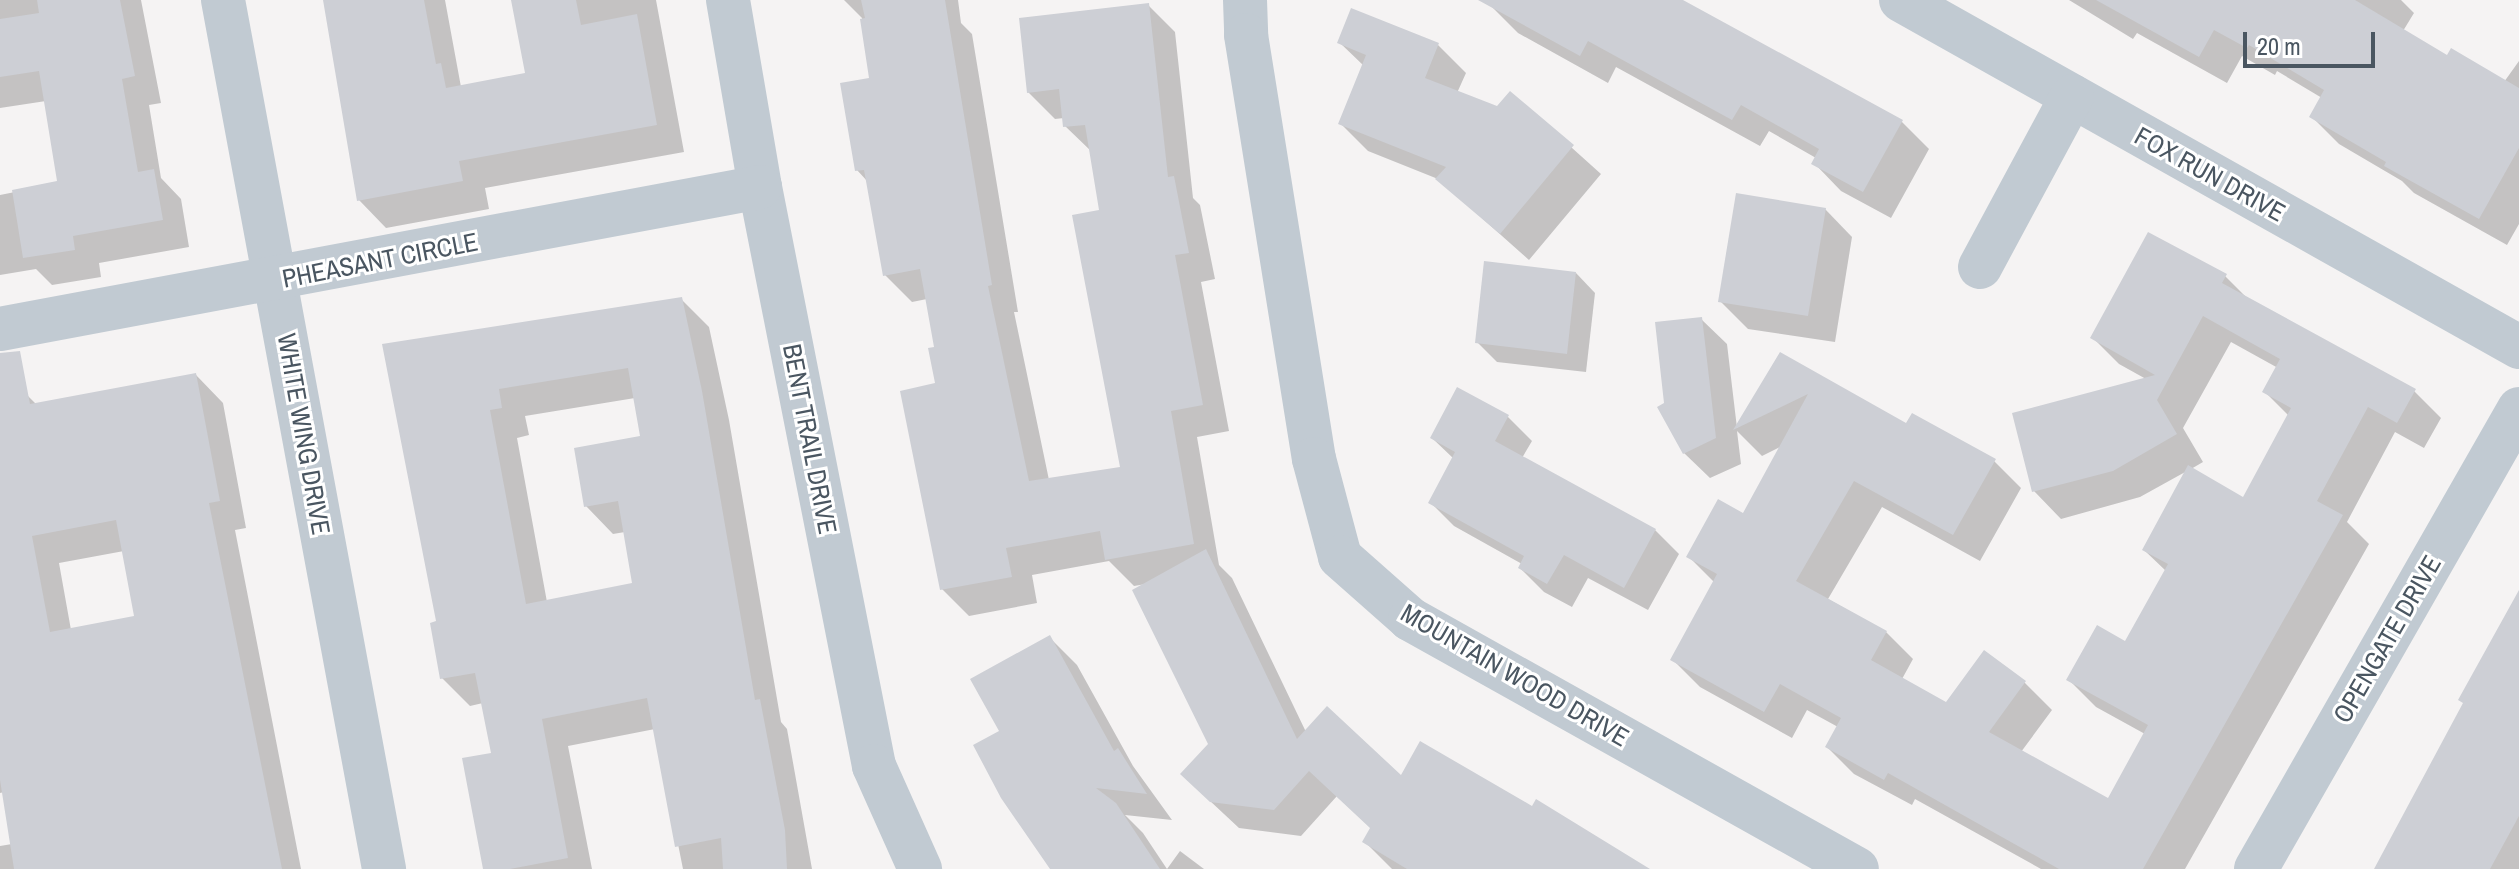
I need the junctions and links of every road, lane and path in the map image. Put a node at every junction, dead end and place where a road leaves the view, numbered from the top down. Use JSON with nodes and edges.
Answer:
{"nodes":[{"id":1,"x":223,"y":0,"type":"edge"},
{"id":2,"x":728,"y":0,"type":"edge"},
{"id":3,"x":1245,"y":0,"type":"edge"},
{"id":4,"x":1901,"y":0,"type":"edge"},
{"id":5,"x":2072,"y":96,"type":"junction"},
{"id":6,"x":760,"y":187,"type":"junction"},
{"id":7,"x":1980,"y":267,"type":"dead end"},
{"id":8,"x":275,"y":280,"type":"junction"},
{"id":9,"x":0,"y":329,"type":"edge"},
{"id":10,"x":2519,"y":347,"type":"edge"},
{"id":11,"x":2519,"y":409,"type":"edge"},
{"id":12,"x":384,"y":869,"type":"edge"},
{"id":13,"x":920,"y":869,"type":"edge"},
{"id":14,"x":1857,"y":869,"type":"edge"},
{"id":15,"x":2256,"y":869,"type":"edge"}],
"edges":[{"from":1,"to":8,"type":"street","name":"WHITE WING DRIVE"},
{"from":2,"to":6,"type":"street","name":"BENT TRAIL DRIVE"},
{"from":3,"to":14,"type":"street","name":"MOUNTAIN WOOD DRIVE"},
{"from":4,"to":5,"type":"street","name":"FOX RUN DRIVE"},
{"from":5,"to":7,"type":"street"},
{"from":5,"to":10,"type":"street","name":"FOX RUN DRIVE"},
{"from":6,"to":8,"type":"street","name":"PHEASANT CIRCLE"},
{"from":6,"to":13,"type":"street","name":"BENT TRAIL DRIVE"},
{"from":8,"to":9,"type":"street","name":"PHEASANT CIRCLE"},
{"from":8,"to":12,"type":"street","name":"WHITE WING DRIVE"},
{"from":11,"to":15,"type":"street","name":"OPENGATE DRIVE"}]}
